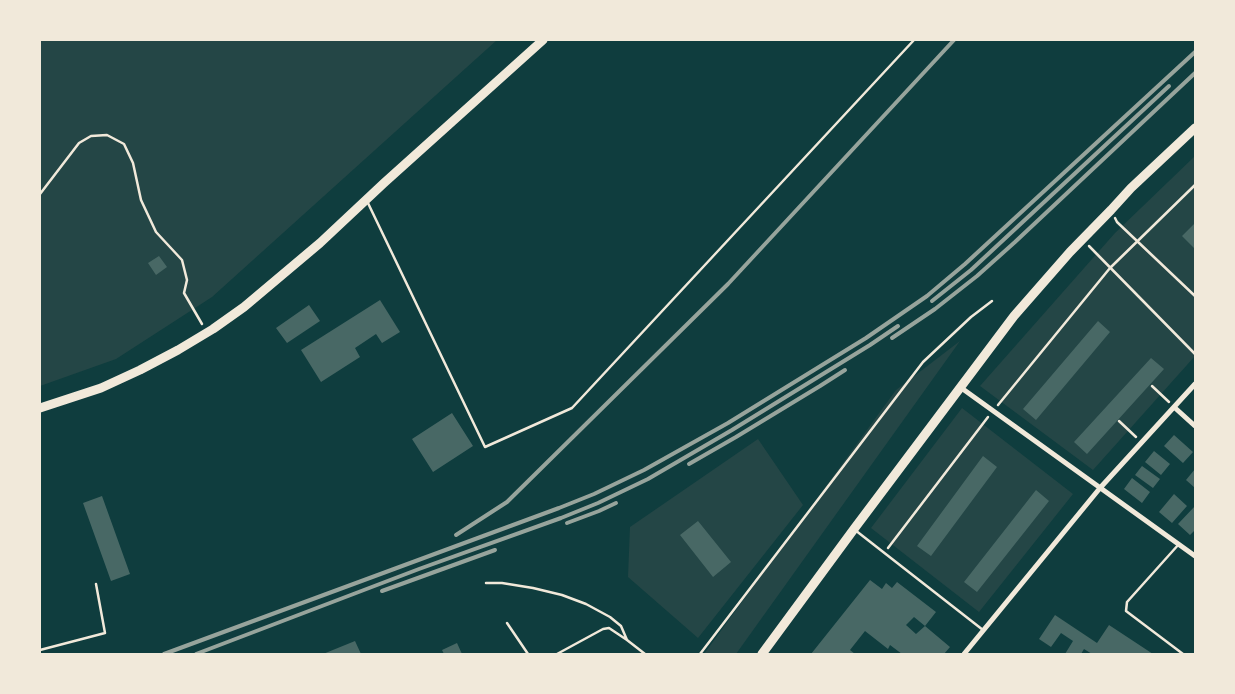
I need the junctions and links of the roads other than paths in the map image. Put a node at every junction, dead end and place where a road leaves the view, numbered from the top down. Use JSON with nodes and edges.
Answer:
{"nodes":[{"id":1,"x":543,"y":40,"type":"edge"},
{"id":2,"x":914,"y":40,"type":"edge"},
{"id":3,"x":1195,"y":128,"type":"edge"},
{"id":4,"x":366,"y":200,"type":"junction"},
{"id":5,"x":1195,"y":384,"type":"edge"},
{"id":6,"x":960,"y":387,"type":"junction"},
{"id":7,"x":1174,"y":407,"type":"junction"},
{"id":8,"x":40,"y":408,"type":"edge"},
{"id":9,"x":1195,"y":426,"type":"edge"},
{"id":10,"x":1100,"y":488,"type":"junction"},
{"id":11,"x":854,"y":529,"type":"junction"},
{"id":12,"x":1179,"y":544,"type":"junction"},
{"id":13,"x":1195,"y":556,"type":"edge"},
{"id":14,"x":486,"y":583,"type":"dead end"},
{"id":15,"x":96,"y":584,"type":"dead end"},
{"id":16,"x":507,"y":623,"type":"dead end"},
{"id":17,"x":983,"y":630,"type":"junction"},
{"id":18,"x":627,"y":640,"type":"junction"},
{"id":19,"x":40,"y":650,"type":"edge"},
{"id":20,"x":528,"y":654,"type":"edge"},
{"id":21,"x":557,"y":654,"type":"edge"},
{"id":22,"x":645,"y":654,"type":"edge"},
{"id":23,"x":762,"y":654,"type":"edge"},
{"id":24,"x":964,"y":654,"type":"edge"},
{"id":25,"x":1183,"y":654,"type":"edge"}],
"edges":[{"from":1,"to":4,"type":"main road"},
{"from":2,"to":4,"type":"lane"},
{"from":3,"to":6,"type":"main road"},
{"from":4,"to":8,"type":"main road"},
{"from":5,"to":7,"type":"street"},
{"from":6,"to":10,"type":"street"},
{"from":6,"to":11,"type":"main road"},
{"from":7,"to":9,"type":"street"},
{"from":7,"to":10,"type":"street"},
{"from":10,"to":12,"type":"street"},
{"from":10,"to":17,"type":"street"},
{"from":11,"to":17,"type":"lane"},
{"from":11,"to":23,"type":"main road"},
{"from":12,"to":13,"type":"street"},
{"from":12,"to":25,"type":"lane"},
{"from":14,"to":18,"type":"lane"},
{"from":15,"to":19,"type":"lane"},
{"from":16,"to":20,"type":"lane"},
{"from":17,"to":24,"type":"street"},
{"from":18,"to":21,"type":"lane"},
{"from":18,"to":22,"type":"lane"}]}
